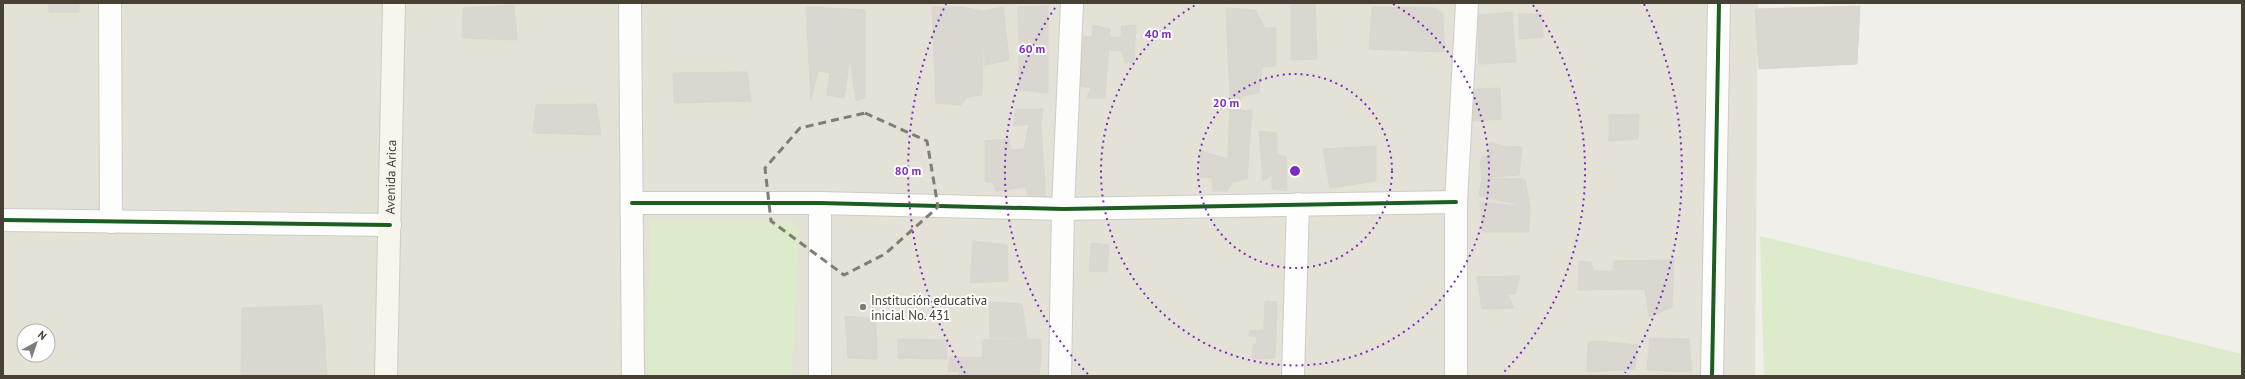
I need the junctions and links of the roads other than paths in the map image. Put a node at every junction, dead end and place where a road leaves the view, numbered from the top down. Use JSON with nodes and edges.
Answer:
{"nodes":[{"id":1,"x":110,"y":3,"type":"edge"},
{"id":2,"x":394,"y":3,"type":"edge"},
{"id":3,"x":630,"y":3,"type":"edge"},
{"id":4,"x":1072,"y":3,"type":"edge"},
{"id":5,"x":1467,"y":3,"type":"edge"},
{"id":6,"x":1718,"y":3,"type":"edge"},
{"id":7,"x":1456,"y":202,"type":"junction"},
{"id":8,"x":632,"y":203,"type":"junction"},
{"id":9,"x":820,"y":203,"type":"junction"},
{"id":10,"x":1298,"y":204,"type":"junction"},
{"id":11,"x":1063,"y":209,"type":"junction"},
{"id":12,"x":3,"y":220,"type":"edge"},
{"id":13,"x":111,"y":222,"type":"junction"},
{"id":14,"x":390,"y":225,"type":"junction"},
{"id":15,"x":386,"y":376,"type":"edge"},
{"id":16,"x":633,"y":376,"type":"edge"},
{"id":17,"x":820,"y":376,"type":"edge"},
{"id":18,"x":1060,"y":376,"type":"edge"},
{"id":19,"x":1293,"y":376,"type":"edge"},
{"id":20,"x":1456,"y":376,"type":"edge"},
{"id":21,"x":1712,"y":376,"type":"edge"}],
"edges":[{"from":1,"to":13,"type":"street"},
{"from":2,"to":14,"type":"street","name":"Avenida Arica"},
{"from":3,"to":8,"type":"street"},
{"from":4,"to":11,"type":"street"},
{"from":5,"to":7,"type":"street"},
{"from":6,"to":21,"type":"street"},
{"from":7,"to":10,"type":"street"},
{"from":7,"to":20,"type":"street"},
{"from":8,"to":9,"type":"street"},
{"from":8,"to":16,"type":"street"},
{"from":9,"to":11,"type":"street"},
{"from":9,"to":17,"type":"street"},
{"from":10,"to":11,"type":"street"},
{"from":10,"to":19,"type":"street"},
{"from":11,"to":18,"type":"street"},
{"from":12,"to":13,"type":"street"},
{"from":13,"to":14,"type":"street"},
{"from":14,"to":15,"type":"street","name":"Avenida Arica"}]}
